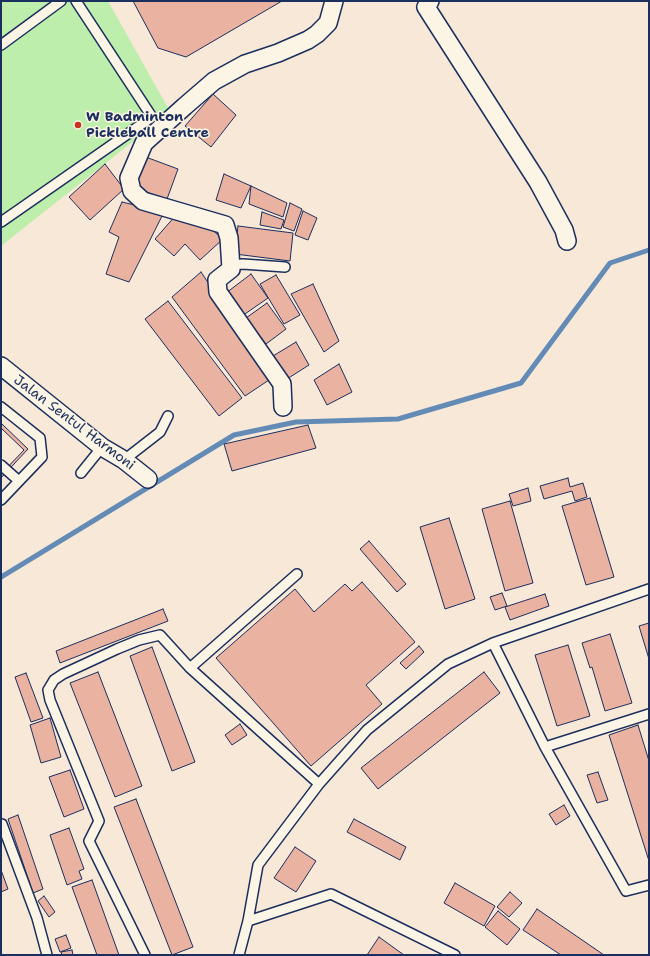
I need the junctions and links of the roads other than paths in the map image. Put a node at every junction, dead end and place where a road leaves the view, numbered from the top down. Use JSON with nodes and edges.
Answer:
{"nodes":[{"id":1,"x":61,"y":1,"type":"edge"},
{"id":2,"x":76,"y":1,"type":"edge"},
{"id":3,"x":334,"y":1,"type":"edge"},
{"id":4,"x":430,"y":1,"type":"edge"},
{"id":5,"x":1,"y":45,"type":"edge"},
{"id":6,"x":1,"y":222,"type":"edge"},
{"id":7,"x":567,"y":241,"type":"dead end"},
{"id":8,"x":231,"y":265,"type":"junction"},
{"id":9,"x":285,"y":267,"type":"dead end"},
{"id":10,"x":1,"y":366,"type":"edge"},
{"id":11,"x":284,"y":407,"type":"dead end"},
{"id":12,"x":2,"y":411,"type":"edge"},
{"id":13,"x":168,"y":416,"type":"dead end"},
{"id":14,"x":102,"y":447,"type":"junction"},
{"id":15,"x":124,"y":460,"type":"junction"},
{"id":16,"x":1,"y":465,"type":"edge"},
{"id":17,"x":80,"y":472,"type":"dead end"},
{"id":18,"x":148,"y":479,"type":"dead end"},
{"id":19,"x":19,"y":481,"type":"junction"},
{"id":20,"x":1,"y":500,"type":"edge"},
{"id":21,"x":297,"y":574,"type":"dead end"},
{"id":22,"x":649,"y":589,"type":"edge"},
{"id":23,"x":493,"y":643,"type":"junction"},
{"id":24,"x":190,"y":668,"type":"junction"},
{"id":25,"x":649,"y":714,"type":"edge"},
{"id":26,"x":545,"y":747,"type":"junction"},
{"id":27,"x":319,"y":784,"type":"junction"},
{"id":28,"x":2,"y":824,"type":"edge"},
{"id":29,"x":649,"y":885,"type":"edge"},
{"id":30,"x":248,"y":921,"type":"junction"},
{"id":31,"x":47,"y":955,"type":"edge"},
{"id":32,"x":145,"y":955,"type":"edge"},
{"id":33,"x":239,"y":955,"type":"edge"},
{"id":34,"x":455,"y":955,"type":"edge"}],
"edges":[{"from":1,"to":5,"type":"lane"},
{"from":2,"to":6,"type":"lane"},
{"from":3,"to":8,"type":"street"},
{"from":4,"to":7,"type":"street"},
{"from":8,"to":9,"type":"lane"},
{"from":8,"to":11,"type":"street"},
{"from":10,"to":14,"type":"street","name":"Jalan Sentul Harmoni"},
{"from":12,"to":19,"type":"lane"},
{"from":13,"to":15,"type":"lane"},
{"from":14,"to":15,"type":"street","name":"Jalan Sentul Harmoni"},
{"from":14,"to":17,"type":"lane"},
{"from":15,"to":18,"type":"street","name":"Jalan Sentul Harmoni"},
{"from":16,"to":19,"type":"lane"},
{"from":19,"to":20,"type":"lane"},
{"from":21,"to":24,"type":"lane"},
{"from":22,"to":23,"type":"lane"},
{"from":23,"to":26,"type":"lane"},
{"from":23,"to":27,"type":"lane"},
{"from":24,"to":27,"type":"lane"},
{"from":24,"to":32,"type":"lane"},
{"from":25,"to":26,"type":"lane"},
{"from":26,"to":29,"type":"lane"},
{"from":27,"to":30,"type":"lane"},
{"from":28,"to":31,"type":"lane"},
{"from":30,"to":33,"type":"lane"},
{"from":30,"to":34,"type":"lane"}]}
